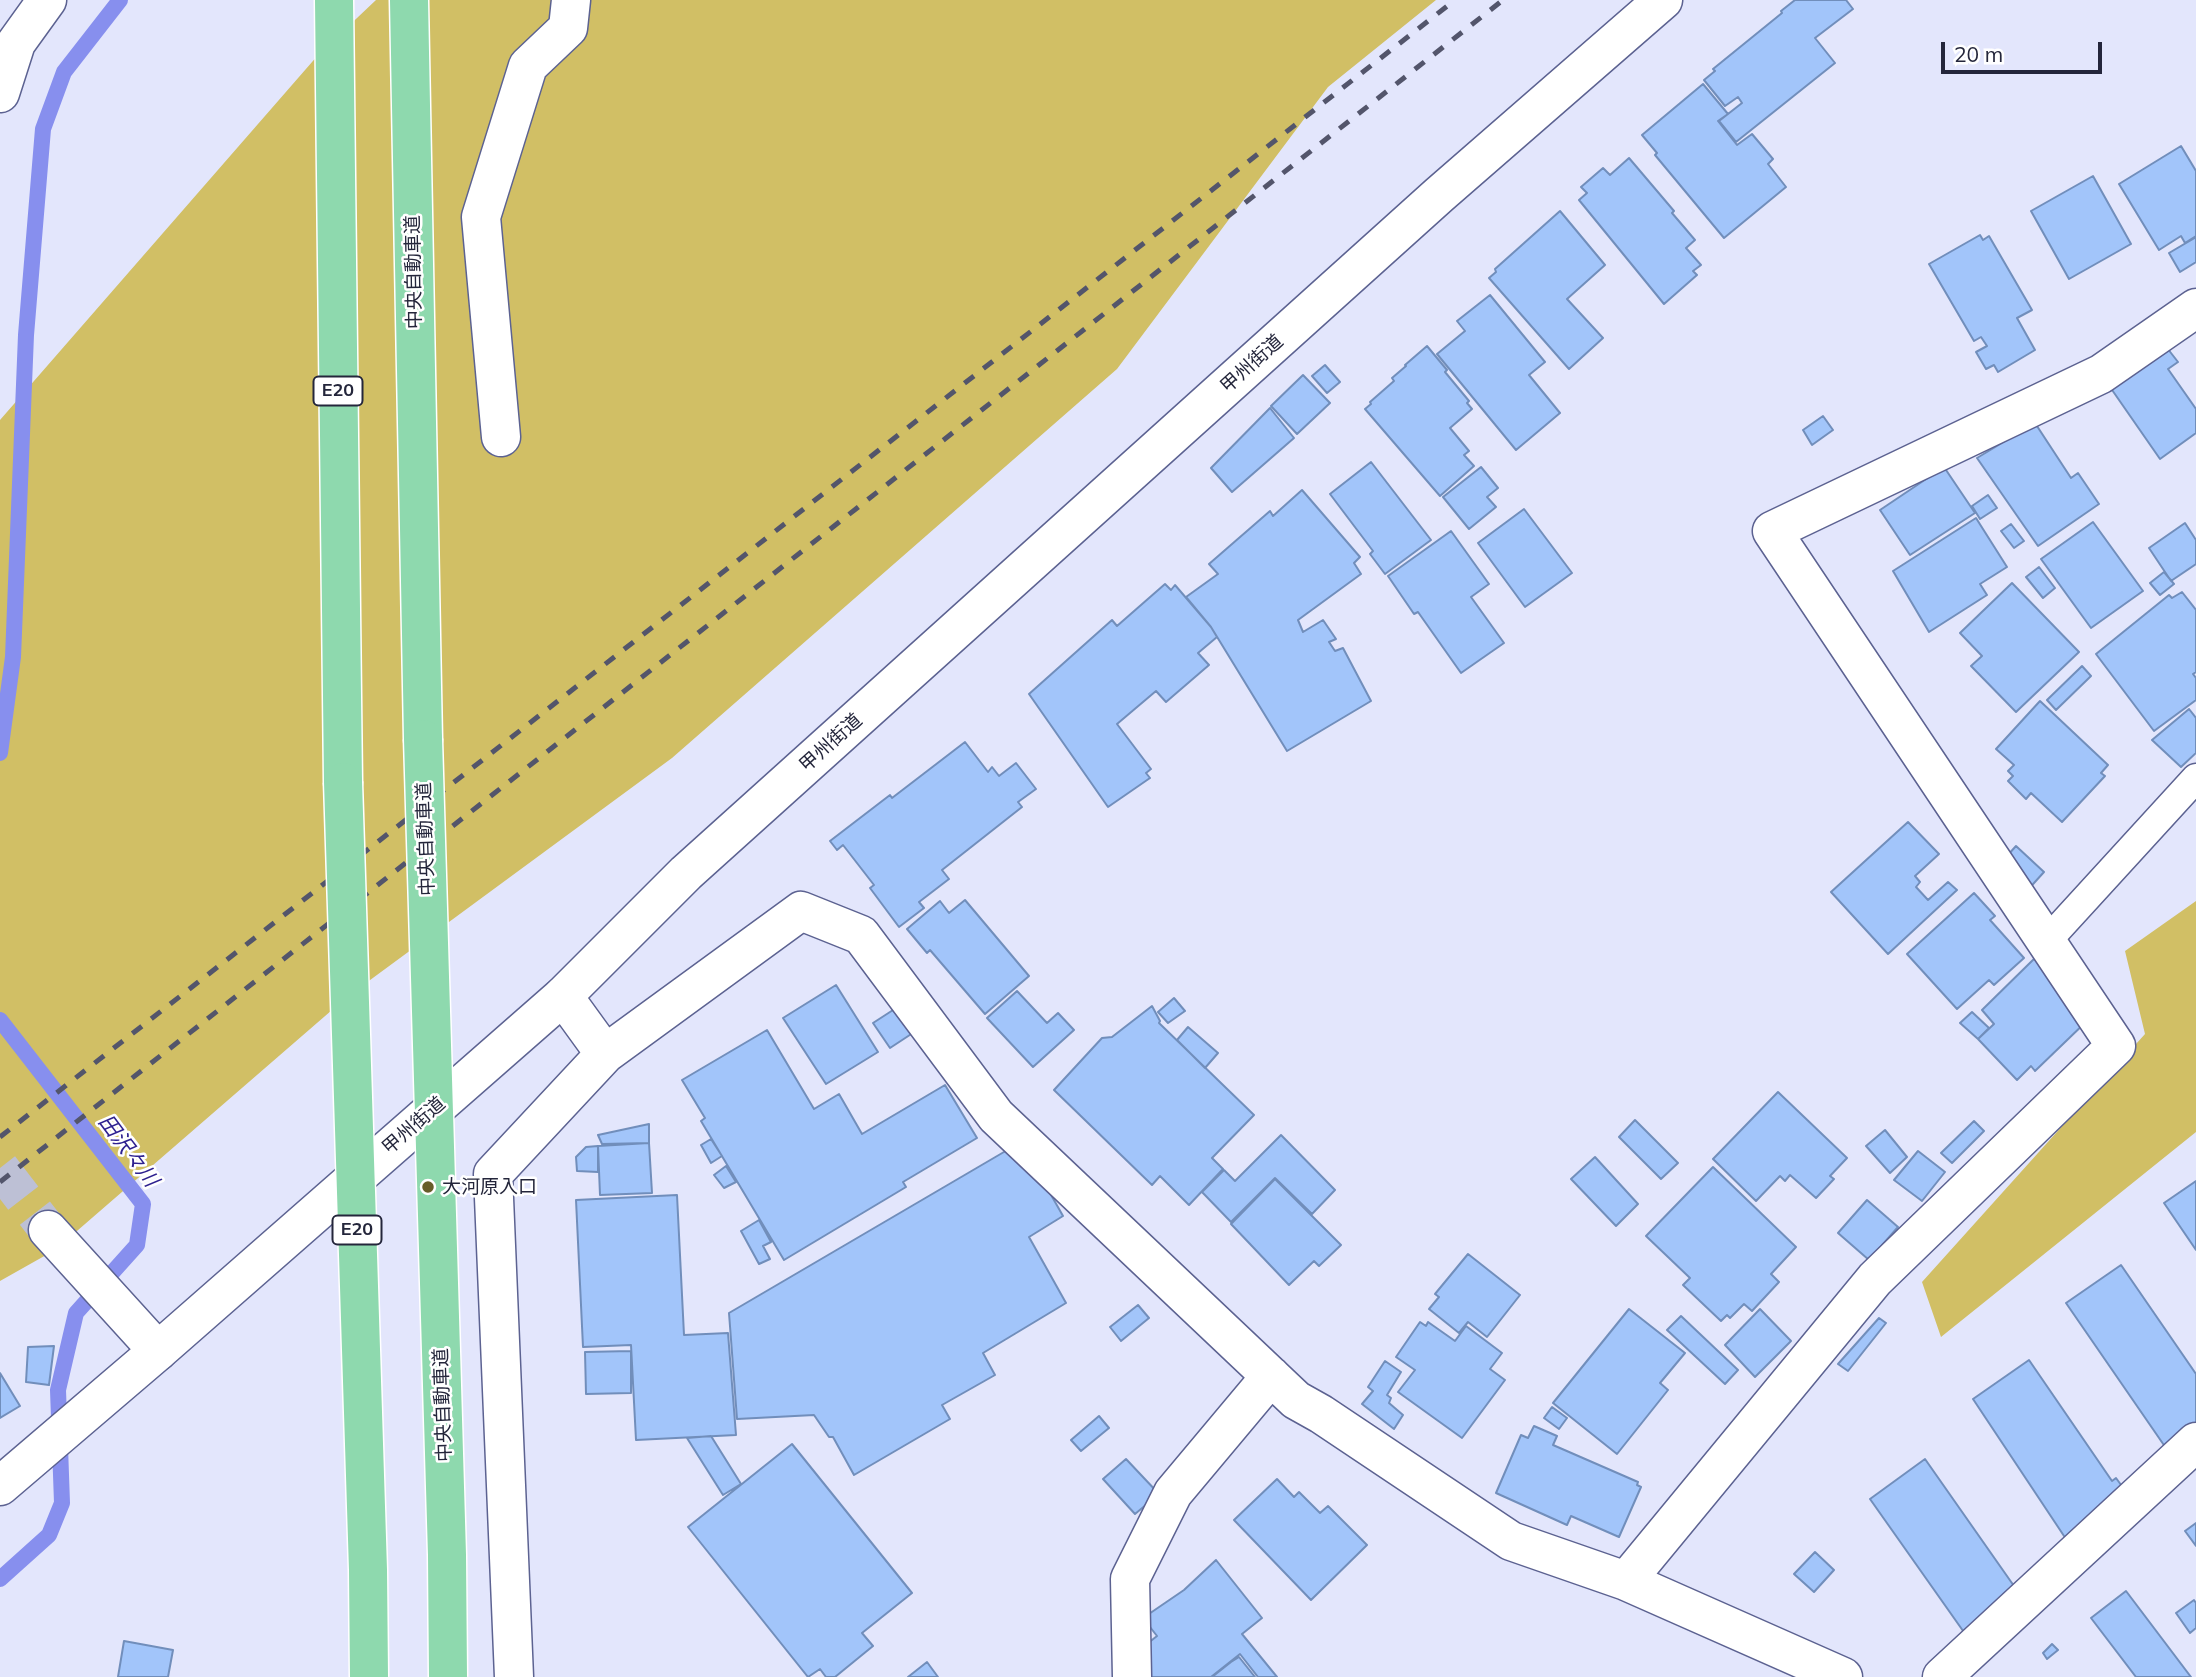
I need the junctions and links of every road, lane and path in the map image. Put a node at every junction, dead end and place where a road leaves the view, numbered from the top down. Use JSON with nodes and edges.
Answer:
{"nodes":[{"id":1,"x":47,"y":0,"type":"edge"},
{"id":2,"x":334,"y":0,"type":"edge"},
{"id":3,"x":409,"y":0,"type":"edge"},
{"id":4,"x":571,"y":0,"type":"edge"},
{"id":5,"x":1663,"y":0,"type":"edge"},
{"id":6,"x":0,"y":93,"type":"edge"},
{"id":7,"x":2196,"y":308,"type":"edge"},
{"id":8,"x":501,"y":437,"type":"dead end"},
{"id":9,"x":2196,"y":778,"type":"edge"},
{"id":10,"x":2046,"y":942,"type":"junction"},
{"id":11,"x":563,"y":996,"type":"junction"},
{"id":12,"x":605,"y":1054,"type":"junction"},
{"id":13,"x":48,"y":1230,"type":"tunnel mouth"},
{"id":14,"x":158,"y":1351,"type":"junction"},
{"id":15,"x":1271,"y":1377,"type":"junction"},
{"id":16,"x":2196,"y":1442,"type":"edge"},
{"id":17,"x":0,"y":1486,"type":"edge"},
{"id":18,"x":1626,"y":1581,"type":"junction"},
{"id":19,"x":369,"y":1677,"type":"edge"},
{"id":20,"x":448,"y":1677,"type":"edge"},
{"id":21,"x":514,"y":1677,"type":"edge"},
{"id":22,"x":1132,"y":1677,"type":"edge"},
{"id":23,"x":1843,"y":1677,"type":"edge"},
{"id":24,"x":1942,"y":1677,"type":"edge"}],
"edges":[{"from":1,"to":6,"type":"street"},
{"from":2,"to":19,"type":"highway","number":"E20","bridge":true},
{"from":3,"to":20,"type":"highway","name":"中央自動車道","bridge":true},
{"from":4,"to":8,"type":"street"},
{"from":5,"to":11,"type":"street","name":"甲州街道"},
{"from":7,"to":10,"type":"street"},
{"from":9,"to":10,"type":"lane"},
{"from":10,"to":18,"type":"street"},
{"from":11,"to":12,"type":"street"},
{"from":11,"to":14,"type":"street","name":"甲州街道"},
{"from":12,"to":15,"type":"street"},
{"from":12,"to":21,"type":"street"},
{"from":13,"to":14,"type":"street"},
{"from":14,"to":17,"type":"street","name":"甲州街道"},
{"from":15,"to":18,"type":"street"},
{"from":15,"to":22,"type":"street"},
{"from":16,"to":24,"type":"street"},
{"from":18,"to":23,"type":"street"}]}
